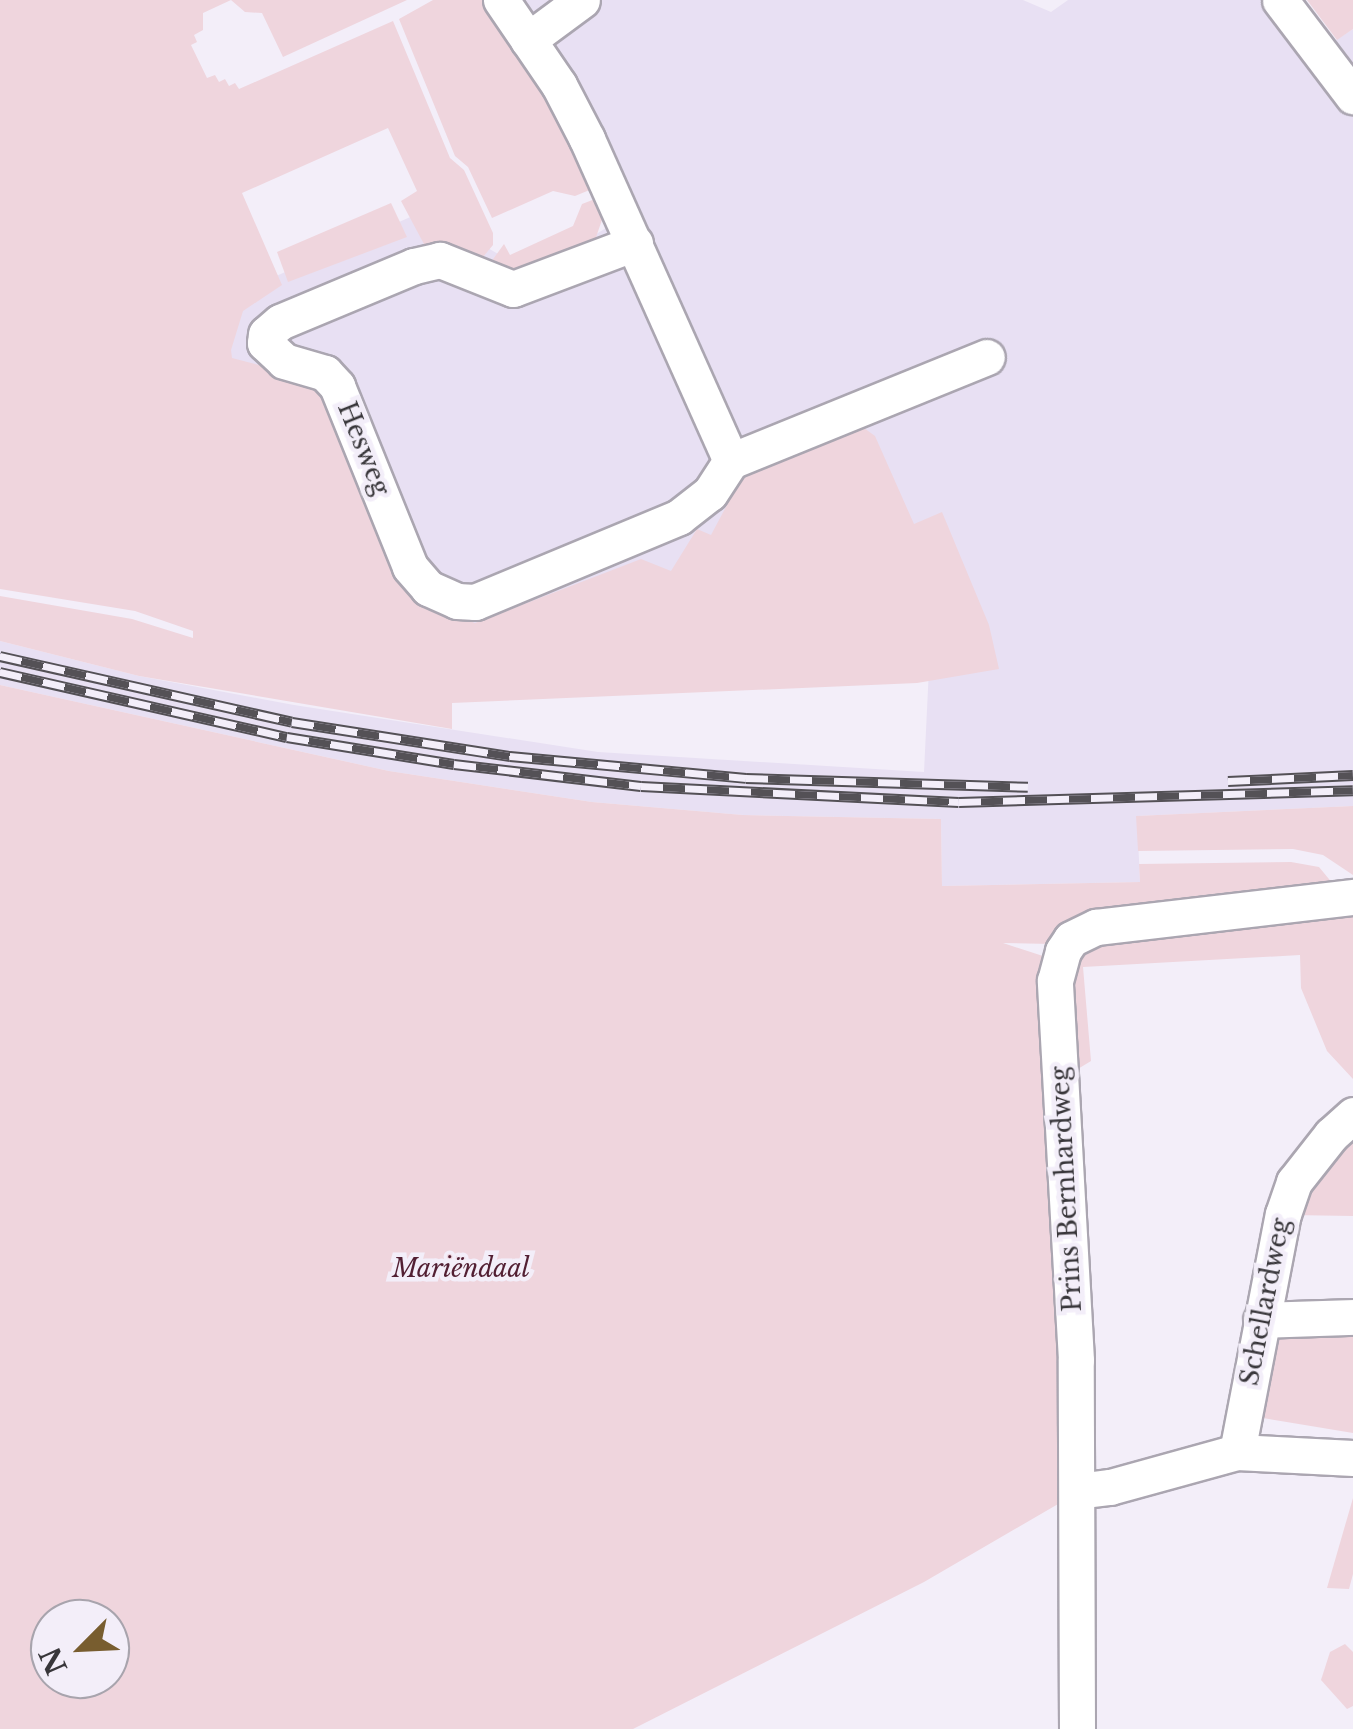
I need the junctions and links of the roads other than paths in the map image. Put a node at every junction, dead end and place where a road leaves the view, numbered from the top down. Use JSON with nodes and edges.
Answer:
{"nodes":[{"id":1,"x":501,"y":0,"type":"edge"},
{"id":2,"x":582,"y":0,"type":"edge"},
{"id":3,"x":1280,"y":0,"type":"edge"},
{"id":4,"x":528,"y":40,"type":"junction"},
{"id":5,"x":1353,"y":96,"type":"edge"},
{"id":6,"x":635,"y":243,"type":"junction"},
{"id":7,"x":987,"y":357,"type":"dead end"},
{"id":8,"x":731,"y":461,"type":"junction"},
{"id":9,"x":1353,"y":898,"type":"edge"},
{"id":10,"x":1353,"y":1114,"type":"edge"},
{"id":11,"x":1353,"y":1317,"type":"edge"},
{"id":12,"x":1261,"y":1320,"type":"junction"},
{"id":13,"x":1236,"y":1452,"type":"junction"},
{"id":14,"x":1353,"y":1458,"type":"edge"},
{"id":15,"x":1077,"y":1490,"type":"junction"},
{"id":16,"x":1077,"y":1729,"type":"edge"}],
"edges":[{"from":1,"to":4,"type":"street"},
{"from":2,"to":4,"type":"street"},
{"from":3,"to":5,"type":"street"},
{"from":4,"to":6,"type":"street"},
{"from":6,"to":8,"type":"street"},
{"from":6,"to":8,"type":"street","name":"Hesweg"},
{"from":7,"to":8,"type":"street"},
{"from":9,"to":15,"type":"street","name":"Prins Bernhardweg"},
{"from":10,"to":12,"type":"street","name":"Schellardweg"},
{"from":11,"to":12,"type":"street"},
{"from":12,"to":13,"type":"street","name":"Schellardweg"},
{"from":13,"to":14,"type":"street"},
{"from":13,"to":15,"type":"street"},
{"from":15,"to":16,"type":"street","name":"Prins Bernhardweg"}]}
